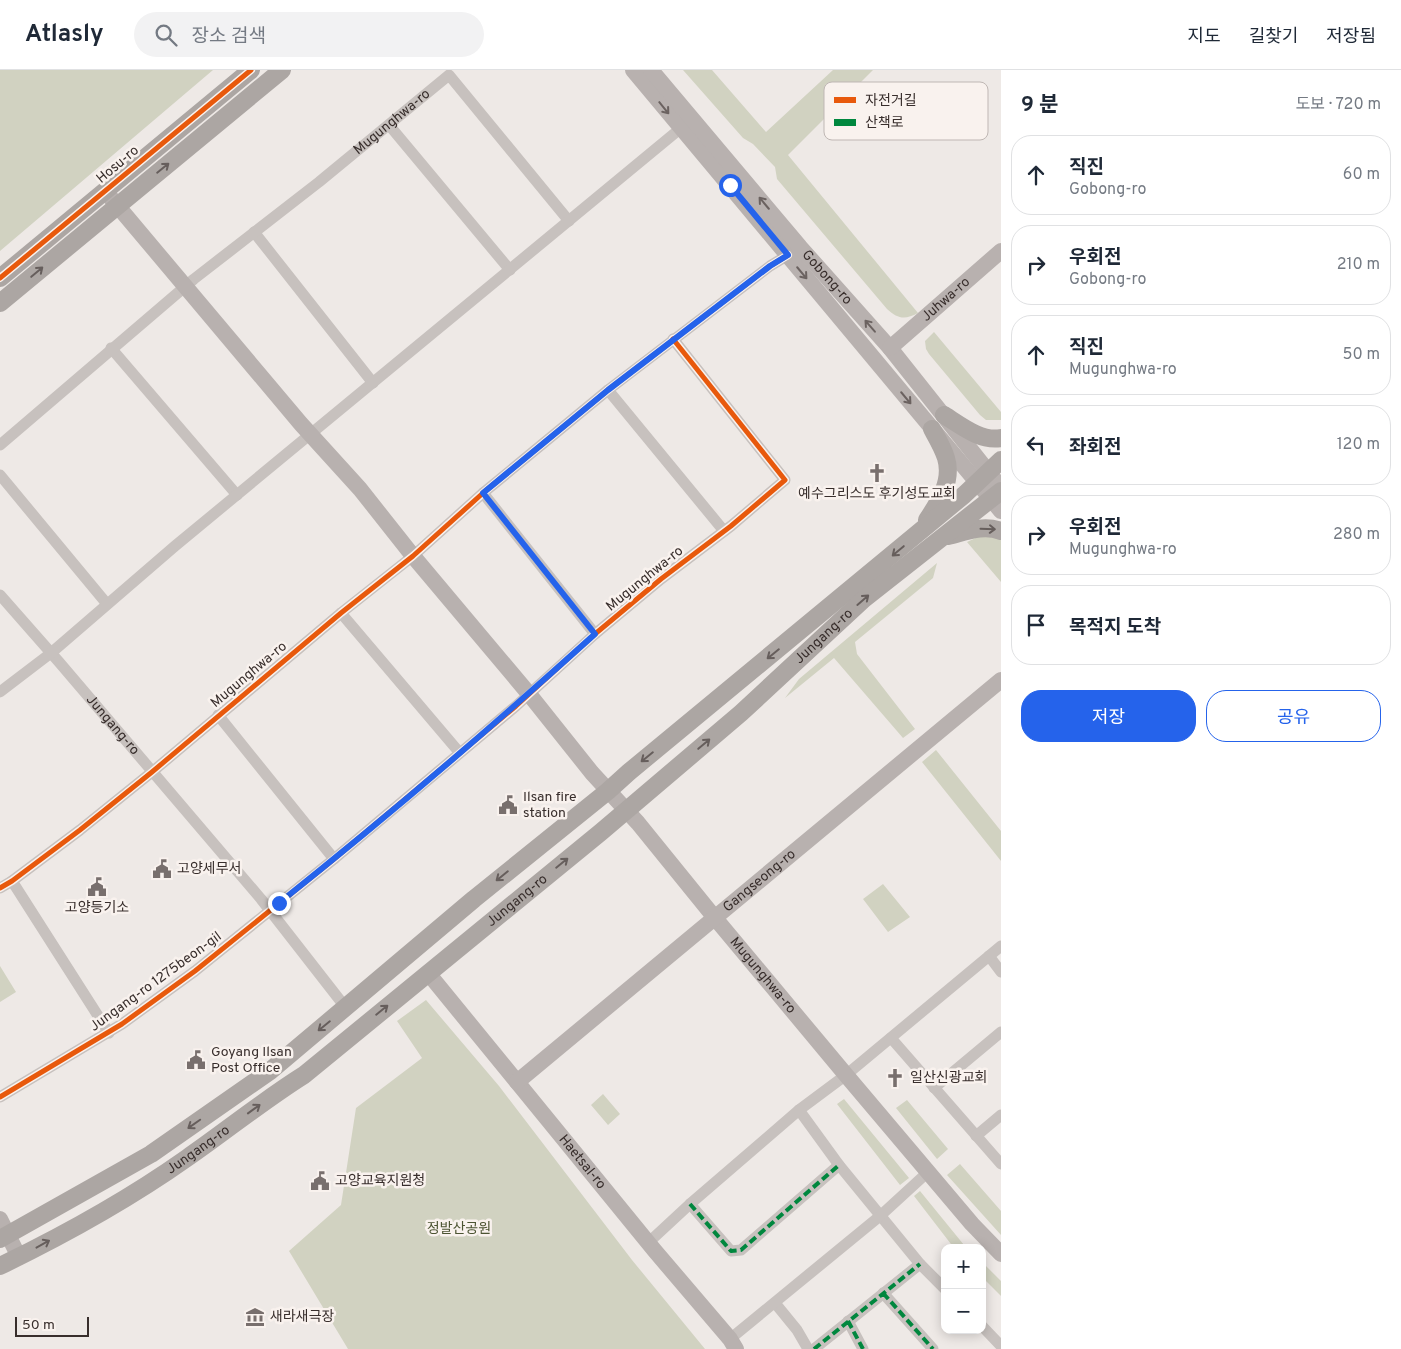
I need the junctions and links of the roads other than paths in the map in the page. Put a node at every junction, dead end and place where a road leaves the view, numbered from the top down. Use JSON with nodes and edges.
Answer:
{"nodes":[{"id":1,"x":251,"y":70,"type":"edge"},
{"id":2,"x":282,"y":70,"type":"edge"},
{"id":3,"x":633,"y":70,"type":"edge"},
{"id":4,"x":651,"y":70,"type":"edge"},
{"id":5,"x":389,"y":125,"type":"junction"},
{"id":6,"x":681,"y":128,"type":"junction"},
{"id":7,"x":105,"y":191,"type":"junction"},
{"id":8,"x":117,"y":205,"type":"junction"},
{"id":9,"x":569,"y":221,"type":"junction"},
{"id":10,"x":254,"y":232,"type":"junction"},
{"id":11,"x":1001,"y":251,"type":"edge"},
{"id":12,"x":788,"y":255,"type":"junction"},
{"id":13,"x":510,"y":270,"type":"junction"},
{"id":14,"x":0,"y":278,"type":"edge"},
{"id":15,"x":186,"y":285,"type":"junction"},
{"id":16,"x":0,"y":303,"type":"edge"},
{"id":17,"x":673,"y":339,"type":"junction"},
{"id":18,"x":111,"y":348,"type":"junction"},
{"id":19,"x":890,"y":348,"type":"junction"},
{"id":20,"x":373,"y":383,"type":"junction"},
{"id":21,"x":608,"y":390,"type":"junction"},
{"id":22,"x":944,"y":415,"type":"junction"},
{"id":23,"x":932,"y":429,"type":"junction"},
{"id":24,"x":311,"y":434,"type":"junction"},
{"id":25,"x":1001,"y":438,"type":"edge"},
{"id":26,"x":545,"y":442,"type":"joint"},
{"id":27,"x":0,"y":445,"type":"edge"},
{"id":28,"x":1001,"y":460,"type":"edge"},
{"id":29,"x":0,"y":475,"type":"edge"},
{"id":30,"x":983,"y":478,"type":"junction"},
{"id":31,"x":483,"y":493,"type":"junction"},
{"id":32,"x":237,"y":496,"type":"junction"},
{"id":33,"x":998,"y":497,"type":"edge"},
{"id":34,"x":724,"y":530,"type":"junction"},
{"id":35,"x":1001,"y":531,"type":"edge"},
{"id":36,"x":920,"y":533,"type":"junction"},
{"id":37,"x":940,"y":538,"type":"junction"},
{"id":38,"x":413,"y":556,"type":"junction"},
{"id":39,"x":0,"y":595,"type":"edge"},
{"id":40,"x":107,"y":604,"type":"junction"},
{"id":41,"x":341,"y":613,"type":"junction"},
{"id":42,"x":595,"y":634,"type":"junction"},
{"id":43,"x":51,"y":653,"type":"junction"},
{"id":44,"x":1001,"y":680,"type":"edge"},
{"id":45,"x":0,"y":692,"type":"edge"},
{"id":46,"x":529,"y":694,"type":"junction"},
{"id":47,"x":218,"y":715,"type":"junction"},
{"id":48,"x":459,"y":752,"type":"junction"},
{"id":49,"x":152,"y":772,"type":"junction"},
{"id":50,"x":608,"y":791,"type":"junction"},
{"id":51,"x":626,"y":809,"type":"junction"},
{"id":52,"x":334,"y":859,"type":"junction"},
{"id":53,"x":12,"y":881,"type":"junction"},
{"id":54,"x":0,"y":888,"type":"edge"},
{"id":55,"x":270,"y":910,"type":"junction"},
{"id":56,"x":715,"y":918,"type":"junction"},
{"id":57,"x":1001,"y":946,"type":"edge"},
{"id":58,"x":989,"y":956,"type":"junction"},
{"id":59,"x":1001,"y":972,"type":"edge"},
{"id":60,"x":428,"y":973,"type":"junction"},
{"id":61,"x":346,"y":1008,"type":"junction"},
{"id":62,"x":1001,"y":1032,"type":"edge"},
{"id":63,"x":109,"y":1033,"type":"junction"},
{"id":64,"x":891,"y":1038,"type":"junction"},
{"id":65,"x":846,"y":1075,"type":"junction"},
{"id":66,"x":518,"y":1082,"type":"junction"},
{"id":67,"x":934,"y":1088,"type":"junction"},
{"id":68,"x":0,"y":1097,"type":"edge"},
{"id":69,"x":799,"y":1110,"type":"junction"},
{"id":70,"x":1001,"y":1115,"type":"edge"},
{"id":71,"x":976,"y":1136,"type":"junction"},
{"id":72,"x":1001,"y":1164,"type":"edge"},
{"id":73,"x":839,"y":1165,"type":"junction"},
{"id":74,"x":928,"y":1172,"type":"junction"},
{"id":75,"x":690,"y":1204,"type":"junction"},
{"id":76,"x":880,"y":1216,"type":"junction"},
{"id":77,"x":0,"y":1219,"type":"edge"},
{"id":78,"x":4,"y":1237,"type":"edge"},
{"id":79,"x":649,"y":1242,"type":"junction"},
{"id":80,"x":1001,"y":1254,"type":"edge"},
{"id":81,"x":19,"y":1257,"type":"junction"},
{"id":82,"x":920,"y":1264,"type":"junction"},
{"id":83,"x":0,"y":1266,"type":"edge"},
{"id":84,"x":941,"y":1285,"type":"edge"},
{"id":85,"x":883,"y":1294,"type":"junction"},
{"id":86,"x":775,"y":1303,"type":"junction"},
{"id":87,"x":848,"y":1321,"type":"junction"},
{"id":88,"x":986,"y":1330,"type":"edge"},
{"id":89,"x":733,"y":1344,"type":"edge"},
{"id":90,"x":1001,"y":1346,"type":"edge"},
{"id":91,"x":808,"y":1349,"type":"edge"},
{"id":92,"x":814,"y":1349,"type":"edge"},
{"id":93,"x":863,"y":1349,"type":"edge"},
{"id":94,"x":933,"y":1349,"type":"edge"}],
"edges":[{"from":1,"to":7,"type":"main road","name":"Hosu-ro"},
{"from":8,"to":2,"type":"main road","one_way":true},
{"from":3,"to":6,"type":"main road","name":"Gobong-ro","one_way":true},
{"from":19,"to":4,"type":"main road","name":"Gobong-ro","one_way":true},
{"from":5,"to":9,"type":"street","name":"Mugunghwa-ro"},
{"from":5,"to":10,"type":"street","name":"Mugunghwa-ro"},
{"from":5,"to":13,"type":"street"},
{"from":6,"to":9,"type":"street"},
{"from":6,"to":12,"type":"main road","name":"Gobong-ro"},
{"from":7,"to":8,"type":"main road","name":"Mugunghwa-ro"},
{"from":7,"to":14,"type":"main road","name":"Hosu-ro"},
{"from":8,"to":15,"type":"main road","name":"Mugunghwa-ro"},
{"from":16,"to":8,"type":"main road","one_way":true},
{"from":9,"to":13,"type":"street"},
{"from":10,"to":15,"type":"street","name":"Mugunghwa-ro"},
{"from":10,"to":20,"type":"street"},
{"from":11,"to":19,"type":"main road","name":"Juhwa-ro"},
{"from":12,"to":17,"type":"street","name":"Gobong-ro"},
{"from":12,"to":23,"type":"main road","name":"Gobong-ro","one_way":true},
{"from":13,"to":20,"type":"street"},
{"from":15,"to":18,"type":"street","name":"Mugunghwa-ro"},
{"from":15,"to":24,"type":"main road","name":"Mugunghwa-ro"},
{"from":17,"to":21,"type":"street","name":"Gobong-ro"},
{"from":17,"to":34,"type":"street","name":"Mugunghwa-ro"},
{"from":18,"to":27,"type":"street","name":"Mugunghwa-ro"},
{"from":18,"to":32,"type":"street"},
{"from":19,"to":22,"type":"main road","name":"Gobong-ro"},
{"from":20,"to":24,"type":"street"},
{"from":21,"to":26,"type":"street","name":"Gobong-ro"},
{"from":21,"to":34,"type":"street"},
{"from":22,"to":25,"type":"main road"},
{"from":22,"to":30,"type":"main road","name":"Gobong-ro"},
{"from":23,"to":30,"type":"main road","name":"Gobong-ro"},
{"from":23,"to":36,"type":"main road"},
{"from":24,"to":32,"type":"street"},
{"from":24,"to":38,"type":"main road","name":"Mugunghwa-ro"},
{"from":26,"to":31,"type":"street","name":"Mugunghwa-ro"},
{"from":28,"to":30,"type":"main road","name":"Jungang-ro"},
{"from":29,"to":40,"type":"street"},
{"from":30,"to":33,"type":"main road","name":"Gobong-ro"},
{"from":30,"to":36,"type":"main road","name":"Jungang-ro"},
{"from":31,"to":38,"type":"street","name":"Mugunghwa-ro"},
{"from":31,"to":42,"type":"street"},
{"from":32,"to":40,"type":"street"},
{"from":33,"to":37,"type":"main road","name":"Jungang-ro"},
{"from":34,"to":42,"type":"street","name":"Mugunghwa-ro"},
{"from":37,"to":35,"type":"main road","one_way":true},
{"from":36,"to":50,"type":"main road","name":"Jungang-ro","one_way":true},
{"from":51,"to":37,"type":"main road","name":"Jungang-ro","one_way":true},
{"from":38,"to":41,"type":"street","name":"Mugunghwa-ro"},
{"from":38,"to":46,"type":"main road","name":"Mugunghwa-ro"},
{"from":39,"to":43,"type":"street"},
{"from":40,"to":43,"type":"street"},
{"from":41,"to":47,"type":"street","name":"Mugunghwa-ro"},
{"from":41,"to":48,"type":"street"},
{"from":42,"to":46,"type":"street","name":"Mugunghwa-ro"},
{"from":43,"to":45,"type":"street"},
{"from":43,"to":49,"type":"street","name":"Jungang-ro"},
{"from":44,"to":56,"type":"main road","name":"Gangseong-ro"},
{"from":46,"to":48,"type":"street","name":"Mugunghwa-ro"},
{"from":46,"to":50,"type":"main road","name":"Mugunghwa-ro"},
{"from":47,"to":49,"type":"street","name":"Mugunghwa-ro"},
{"from":47,"to":52,"type":"street"},
{"from":48,"to":52,"type":"street","name":"Mugunghwa-ro"},
{"from":49,"to":53,"type":"street"},
{"from":49,"to":55,"type":"street","name":"Jungang-ro"},
{"from":50,"to":51,"type":"main road","name":"Mugunghwa-ro"},
{"from":50,"to":61,"type":"main road","name":"Jungang-ro","one_way":true},
{"from":51,"to":56,"type":"main road","name":"Mugunghwa-ro"},
{"from":60,"to":51,"type":"main road","name":"Jungang-ro","one_way":true},
{"from":52,"to":55,"type":"street","name":"Mugunghwa-ro"},
{"from":53,"to":54,"type":"street"},
{"from":53,"to":63,"type":"street"},
{"from":55,"to":61,"type":"street","name":"Jungang-ro"},
{"from":55,"to":63,"type":"street","name":"Jungang-ro 1275beon-gil"},
{"from":56,"to":65,"type":"main road","name":"Mugunghwa-ro"},
{"from":56,"to":66,"type":"main road","name":"Gangseong-ro"},
{"from":57,"to":58,"type":"street"},
{"from":58,"to":59,"type":"street"},
{"from":58,"to":64,"type":"street"},
{"from":60,"to":66,"type":"main road","name":"Haetsal-ro"},
{"from":81,"to":60,"type":"main road","name":"Jungang-ro","one_way":true},
{"from":61,"to":78,"type":"main road","name":"Jungang-ro","one_way":true},
{"from":62,"to":67,"type":"street"},
{"from":63,"to":68,"type":"street","name":"Jungang-ro 1275beon-gil"},
{"from":64,"to":65,"type":"street"},
{"from":64,"to":67,"type":"street"},
{"from":65,"to":69,"type":"street"},
{"from":65,"to":74,"type":"main road","name":"Mugunghwa-ro"},
{"from":66,"to":79,"type":"main road","name":"Haetsal-ro"},
{"from":67,"to":71,"type":"street"},
{"from":69,"to":73,"type":"street"},
{"from":69,"to":75,"type":"street"},
{"from":70,"to":71,"type":"street"},
{"from":71,"to":72,"type":"street"},
{"from":73,"to":75,"type":"street"},
{"from":73,"to":76,"type":"street"},
{"from":74,"to":76,"type":"street"},
{"from":74,"to":80,"type":"main road","name":"Mugunghwa-ro"},
{"from":75,"to":79,"type":"street"},
{"from":76,"to":82,"type":"street"},
{"from":76,"to":86,"type":"street"},
{"from":77,"to":78,"type":"main road"},
{"from":78,"to":81,"type":"main road"},
{"from":79,"to":89,"type":"main road","name":"Haetsal-ro"},
{"from":81,"to":83,"type":"main road","name":"Jungang-ro"},
{"from":82,"to":84,"type":"street"},
{"from":82,"to":85,"type":"street"},
{"from":85,"to":87,"type":"street"},
{"from":85,"to":94,"type":"street"},
{"from":86,"to":89,"type":"street"},
{"from":86,"to":91,"type":"street"},
{"from":87,"to":92,"type":"street"},
{"from":87,"to":93,"type":"street"},
{"from":88,"to":90,"type":"street"}]}
